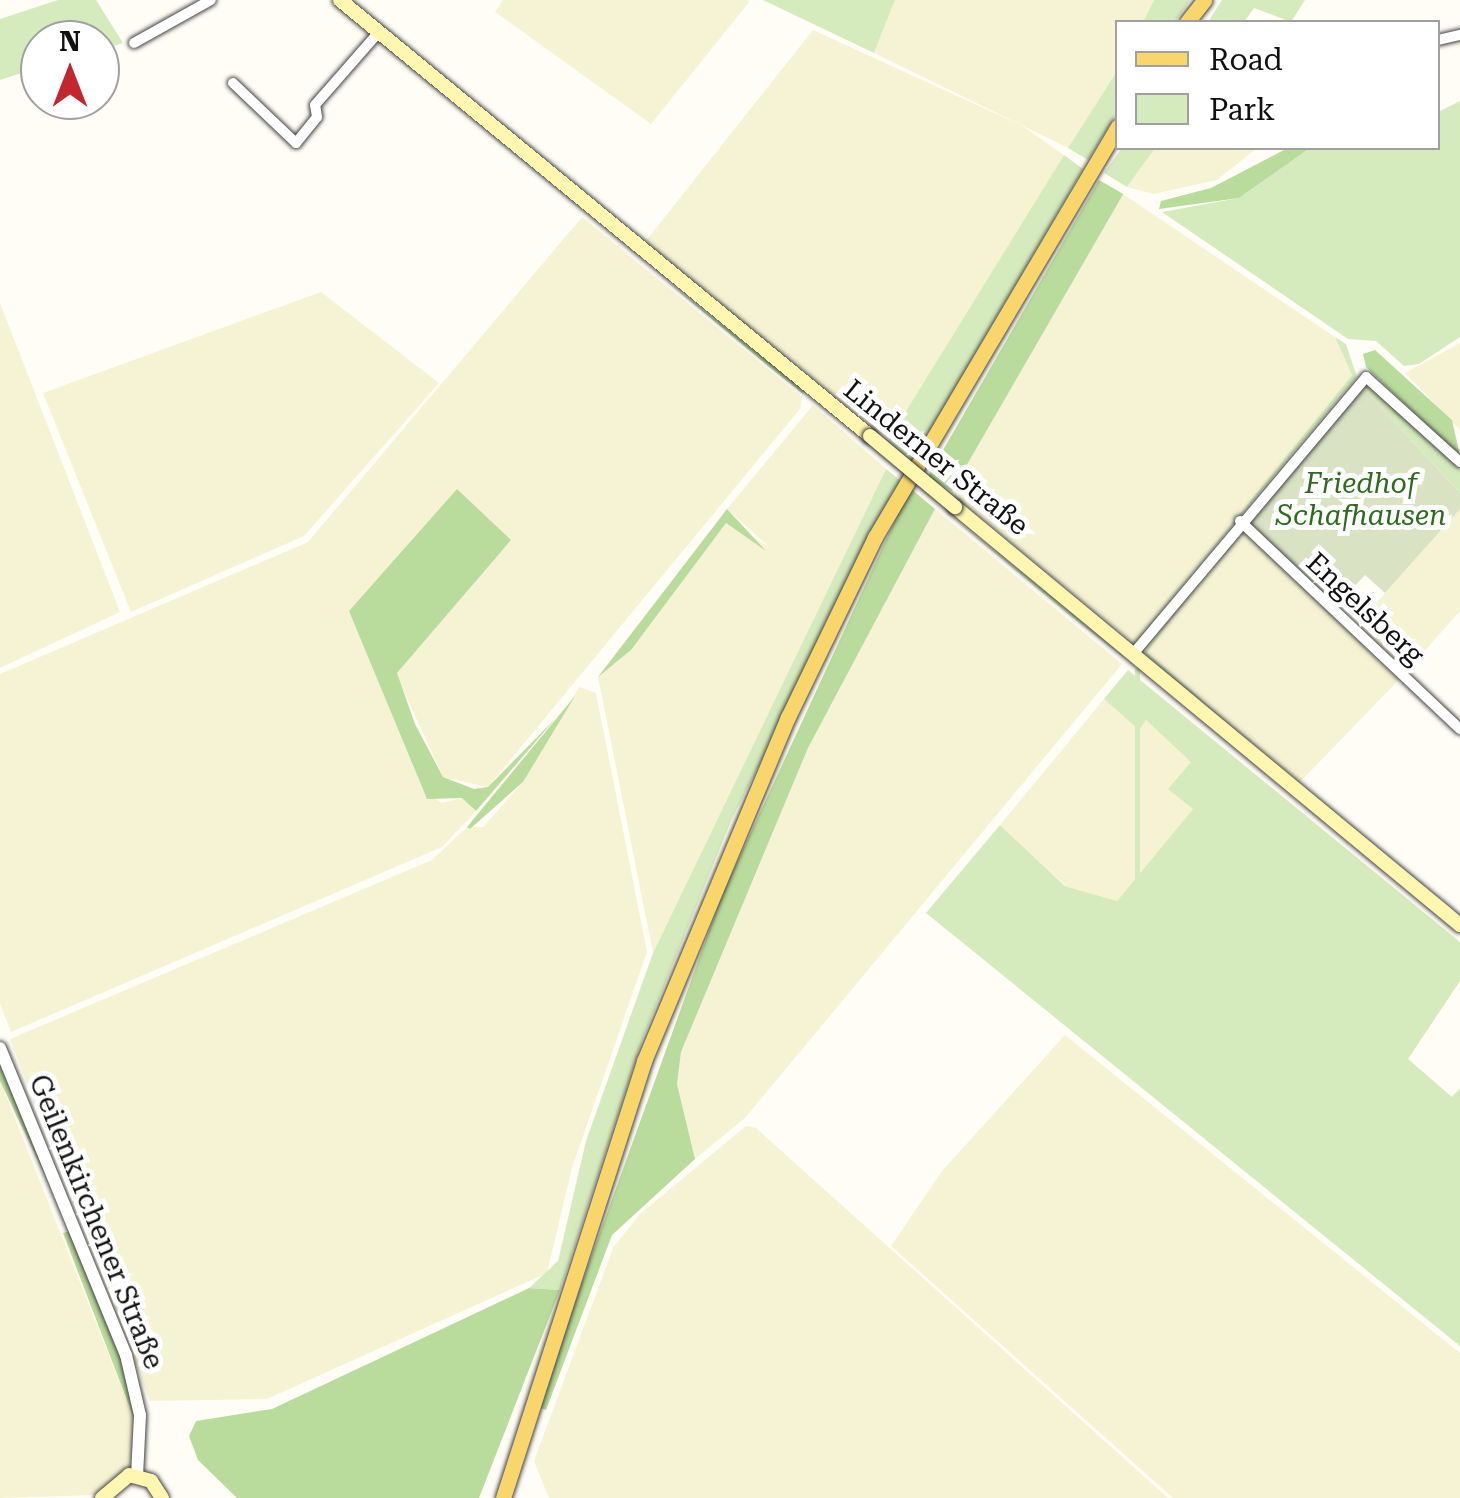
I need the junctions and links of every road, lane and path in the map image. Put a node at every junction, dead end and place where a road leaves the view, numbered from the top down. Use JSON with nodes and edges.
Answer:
{"nodes":[{"id":1,"x":211,"y":0,"type":"edge"},
{"id":2,"x":340,"y":0,"type":"edge"},
{"id":3,"x":1204,"y":0,"type":"edge"},
{"id":4,"x":1189,"y":20,"type":"edge"},
{"id":5,"x":379,"y":32,"type":"junction"},
{"id":6,"x":134,"y":43,"type":"dead end"},
{"id":7,"x":233,"y":84,"type":"dead end"},
{"id":8,"x":1115,"y":131,"type":"edge"},
{"id":9,"x":1460,"y":462,"type":"edge"},
{"id":10,"x":1240,"y":522,"type":"junction"},
{"id":11,"x":1134,"y":654,"type":"junction"},
{"id":12,"x":1460,"y":729,"type":"edge"},
{"id":13,"x":1460,"y":926,"type":"edge"},
{"id":14,"x":0,"y":1048,"type":"edge"},
{"id":15,"x":137,"y":1476,"type":"junction"},
{"id":16,"x":503,"y":1496,"type":"edge"},
{"id":17,"x":102,"y":1498,"type":"edge"},
{"id":18,"x":162,"y":1498,"type":"edge"}],
"edges":[{"from":1,"to":6,"type":"street"},
{"from":2,"to":5,"type":"main road","name":"Linderner Straße"},
{"from":3,"to":4,"type":"main road"},
{"from":5,"to":7,"type":"street"},
{"from":5,"to":11,"type":"main road","name":"Linderner Straße","bridge":true},
{"from":8,"to":16,"type":"main road"},
{"from":9,"to":10,"type":"street"},
{"from":10,"to":11,"type":"street"},
{"from":10,"to":12,"type":"street","name":"Engelsberg"},
{"from":11,"to":13,"type":"main road","name":"Linderner Straße"},
{"from":14,"to":15,"type":"street","name":"Geilenkirchener Straße"},
{"from":15,"to":17,"type":"main road"},
{"from":15,"to":18,"type":"main road"}]}
